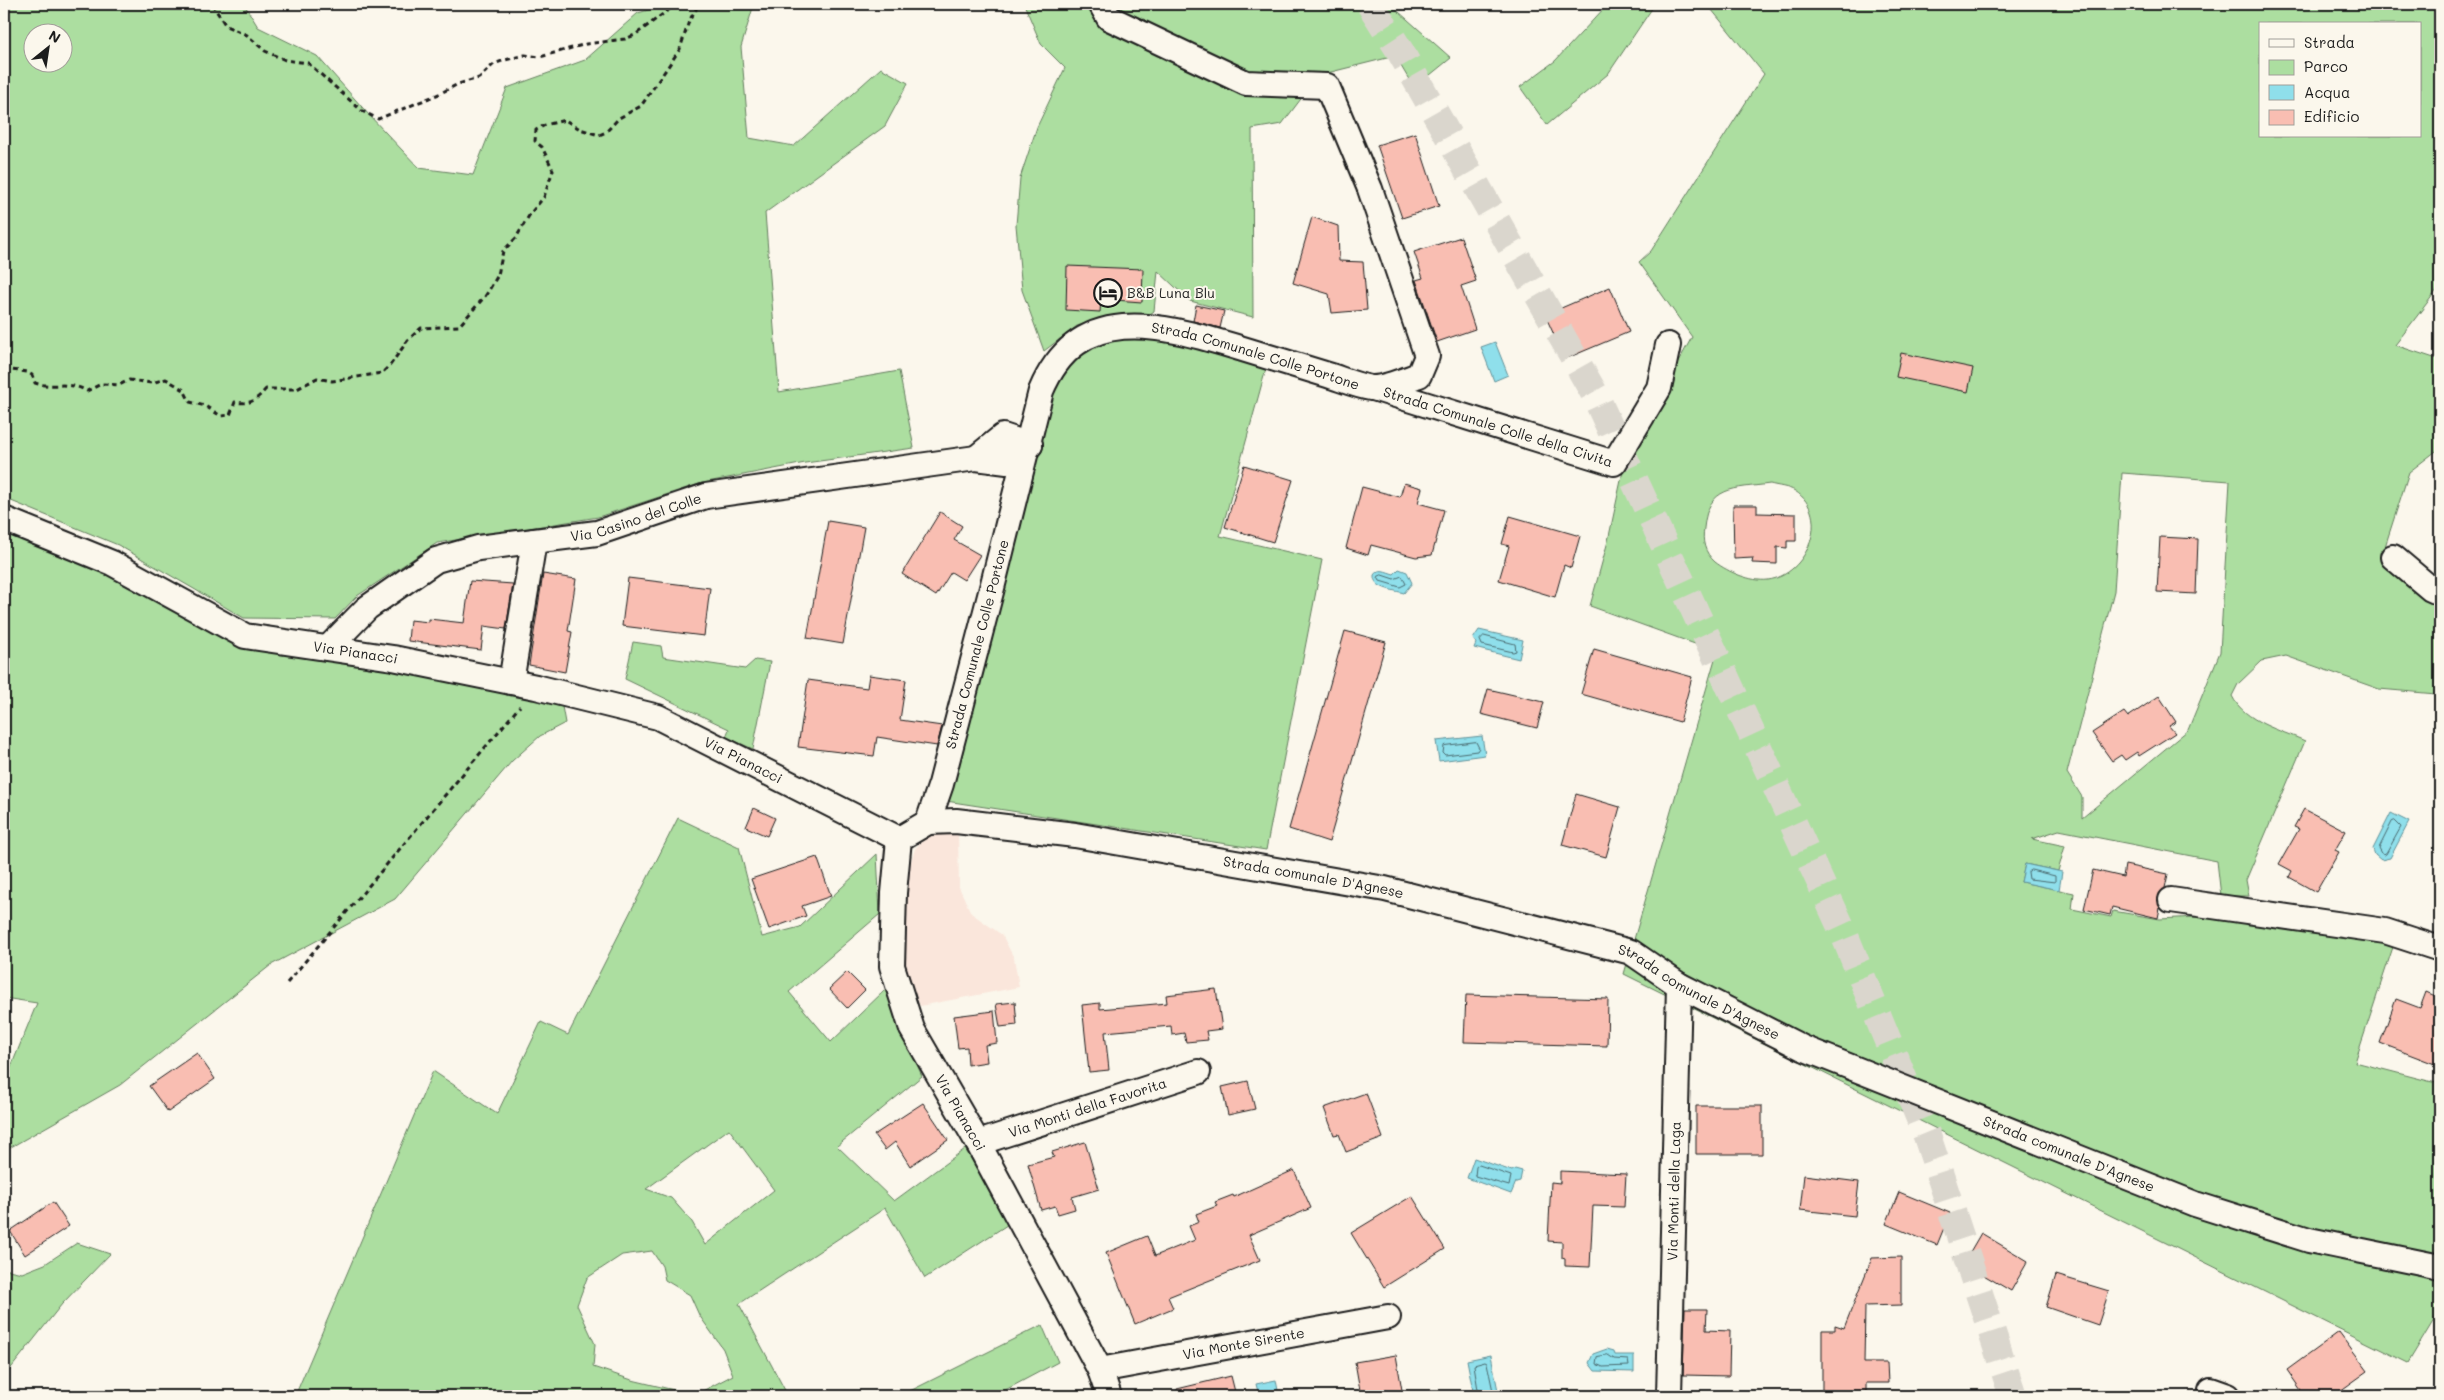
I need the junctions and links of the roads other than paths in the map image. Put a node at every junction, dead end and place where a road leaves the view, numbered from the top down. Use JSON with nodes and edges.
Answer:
{"nodes":[{"id":1,"x":1101,"y":4,"type":"edge"},
{"id":2,"x":1668,"y":345,"type":"dead end"},
{"id":3,"x":1372,"y":388,"type":"junction"},
{"id":4,"x":1030,"y":445,"type":"junction"},
{"id":5,"x":4,"y":519,"type":"edge"},
{"id":6,"x":534,"y":541,"type":"junction"},
{"id":7,"x":2393,"y":558,"type":"dead end"},
{"id":8,"x":2440,"y":593,"type":"edge"},
{"id":9,"x":328,"y":648,"type":"junction"},
{"id":10,"x":511,"y":682,"type":"junction"},
{"id":11,"x":928,"y":822,"type":"junction"},
{"id":12,"x":899,"y":839,"type":"junction"},
{"id":13,"x":2171,"y":900,"type":"dead end"},
{"id":14,"x":2440,"y":948,"type":"edge"},
{"id":15,"x":1679,"y":985,"type":"junction"},
{"id":16,"x":1198,"y":1072,"type":"dead end"},
{"id":17,"x":978,"y":1144,"type":"junction"},
{"id":18,"x":2440,"y":1267,"type":"edge"},
{"id":19,"x":1388,"y":1317,"type":"dead end"},
{"id":20,"x":1100,"y":1370,"type":"junction"},
{"id":21,"x":1109,"y":1396,"type":"edge"},
{"id":22,"x":1669,"y":1396,"type":"edge"}],
"edges":[{"from":1,"to":3,"type":"street","name":"Strada Comunale Colle Portone"},
{"from":2,"to":3,"type":"street","name":"Strada Comunale Colle della Civita"},
{"from":3,"to":4,"type":"street","name":"Strada Comunale Colle Portone"},
{"from":4,"to":6,"type":"street","name":"Via Casino del Colle"},
{"from":4,"to":11,"type":"street","name":"Strada Comunale Colle Portone"},
{"from":5,"to":9,"type":"street","name":"Via Pianacci"},
{"from":6,"to":9,"type":"street","name":"Via Casino del Colle"},
{"from":6,"to":10,"type":"street"},
{"from":7,"to":8,"type":"street"},
{"from":9,"to":10,"type":"street","name":"Via Pianacci"},
{"from":10,"to":12,"type":"street","name":"Via Pianacci"},
{"from":11,"to":12,"type":"street"},
{"from":11,"to":15,"type":"street","name":"Strada comunale D'Agnese"},
{"from":12,"to":17,"type":"street","name":"Via Pianacci"},
{"from":13,"to":14,"type":"street"},
{"from":15,"to":18,"type":"street","name":"Strada comunale D'Agnese"},
{"from":15,"to":22,"type":"street","name":"Via Monti della Laga"},
{"from":16,"to":17,"type":"street","name":"Via Monti della Favorita"},
{"from":17,"to":20,"type":"street","name":"Via Pianacci"},
{"from":19,"to":20,"type":"street","name":"Via Monte Sirente"},
{"from":20,"to":21,"type":"street","name":"Via Pianacci"}]}
